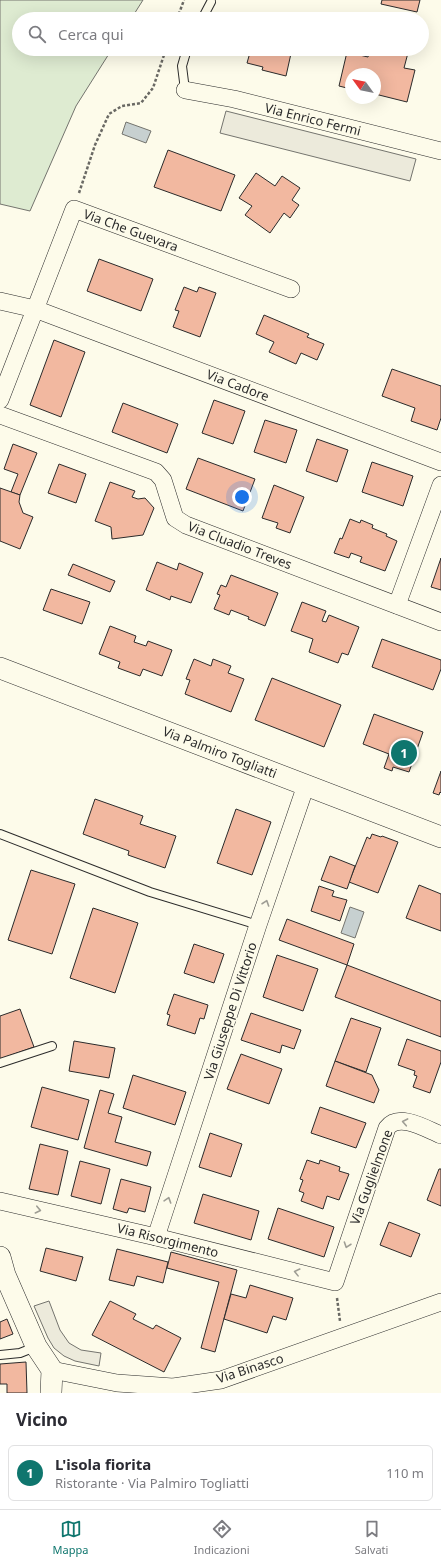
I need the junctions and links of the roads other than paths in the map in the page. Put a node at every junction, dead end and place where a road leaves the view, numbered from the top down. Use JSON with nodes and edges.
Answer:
{"nodes":[{"id":1,"x":211,"y":2,"type":"dead end"},
{"id":2,"x":206,"y":12,"type":"edge"},
{"id":3,"x":185,"y":56,"type":"edge"},
{"id":4,"x":185,"y":90,"type":"joint"},
{"id":5,"x":441,"y":151,"type":"edge"},
{"id":6,"x":291,"y":289,"type":"dead end"},
{"id":7,"x":0,"y":301,"type":"edge"},
{"id":8,"x":35,"y":309,"type":"junction"},
{"id":9,"x":0,"y":400,"type":"edge"},
{"id":10,"x":0,"y":415,"type":"edge"},
{"id":11,"x":441,"y":462,"type":"edge"},
{"id":12,"x":441,"y":485,"type":"edge"},
{"id":13,"x":397,"y":605,"type":"junction"},
{"id":14,"x":441,"y":622,"type":"edge"},
{"id":15,"x":0,"y":668,"type":"edge"},
{"id":16,"x":306,"y":785,"type":"junction"},
{"id":17,"x":0,"y":834,"type":"edge"},
{"id":18,"x":441,"y":837,"type":"edge"},
{"id":19,"x":258,"y":925,"type":"junction"},
{"id":20,"x":52,"y":1046,"type":"dead end"},
{"id":21,"x":0,"y":1063,"type":"edge"},
{"id":22,"x":441,"y":1135,"type":"edge"},
{"id":23,"x":0,"y":1201,"type":"edge"},
{"id":24,"x":156,"y":1237,"type":"junction"},
{"id":25,"x":0,"y":1257,"type":"edge"},
{"id":26,"x":335,"y":1282,"type":"joint"},
{"id":27,"x":441,"y":1302,"type":"edge"},
{"id":28,"x":36,"y":1346,"type":"junction"},
{"id":29,"x":0,"y":1355,"type":"edge"},
{"id":30,"x":52,"y":1370,"type":"junction"},
{"id":31,"x":51,"y":1393,"type":"edge"}],
"edges":[{"from":1,"to":2,"type":"lane"},
{"from":3,"to":4,"type":"lane"},
{"from":4,"to":5,"type":"street","name":"Via Enrico Fermi"},
{"from":6,"to":8,"type":"street","name":"Via Che Guevara"},
{"from":7,"to":8,"type":"street","name":"Via Cadore"},
{"from":8,"to":9,"type":"street","name":"Via Che Guevara"},
{"from":8,"to":11,"type":"street","name":"Via Cadore"},
{"from":10,"to":13,"type":"street","name":"Via Cluadio Treves"},
{"from":12,"to":13,"type":"street"},
{"from":13,"to":14,"type":"street","name":"Via Cluadio Treves"},
{"from":15,"to":16,"type":"street","name":"Via Palmiro Togliatti"},
{"from":16,"to":18,"type":"street","name":"Via Palmiro Togliatti"},
{"from":19,"to":16,"type":"street","name":"Via Giuseppe Di Vittorio","one_way":true},
{"from":17,"to":19,"type":"lane"},
{"from":24,"to":19,"type":"street","name":"Via Giuseppe Di Vittorio","one_way":true},
{"from":20,"to":21,"type":"lane"},
{"from":22,"to":26,"type":"street","name":"Via Guglielmone","one_way":true},
{"from":23,"to":24,"type":"street","name":"Via Risorgimento","one_way":true},
{"from":26,"to":24,"type":"street","name":"Via Risorgimento","one_way":true},
{"from":25,"to":28,"type":"street"},
{"from":27,"to":30,"type":"street","name":"Via Binasco"},
{"from":28,"to":29,"type":"lane"},
{"from":28,"to":30,"type":"street"},
{"from":30,"to":31,"type":"street"}]}
